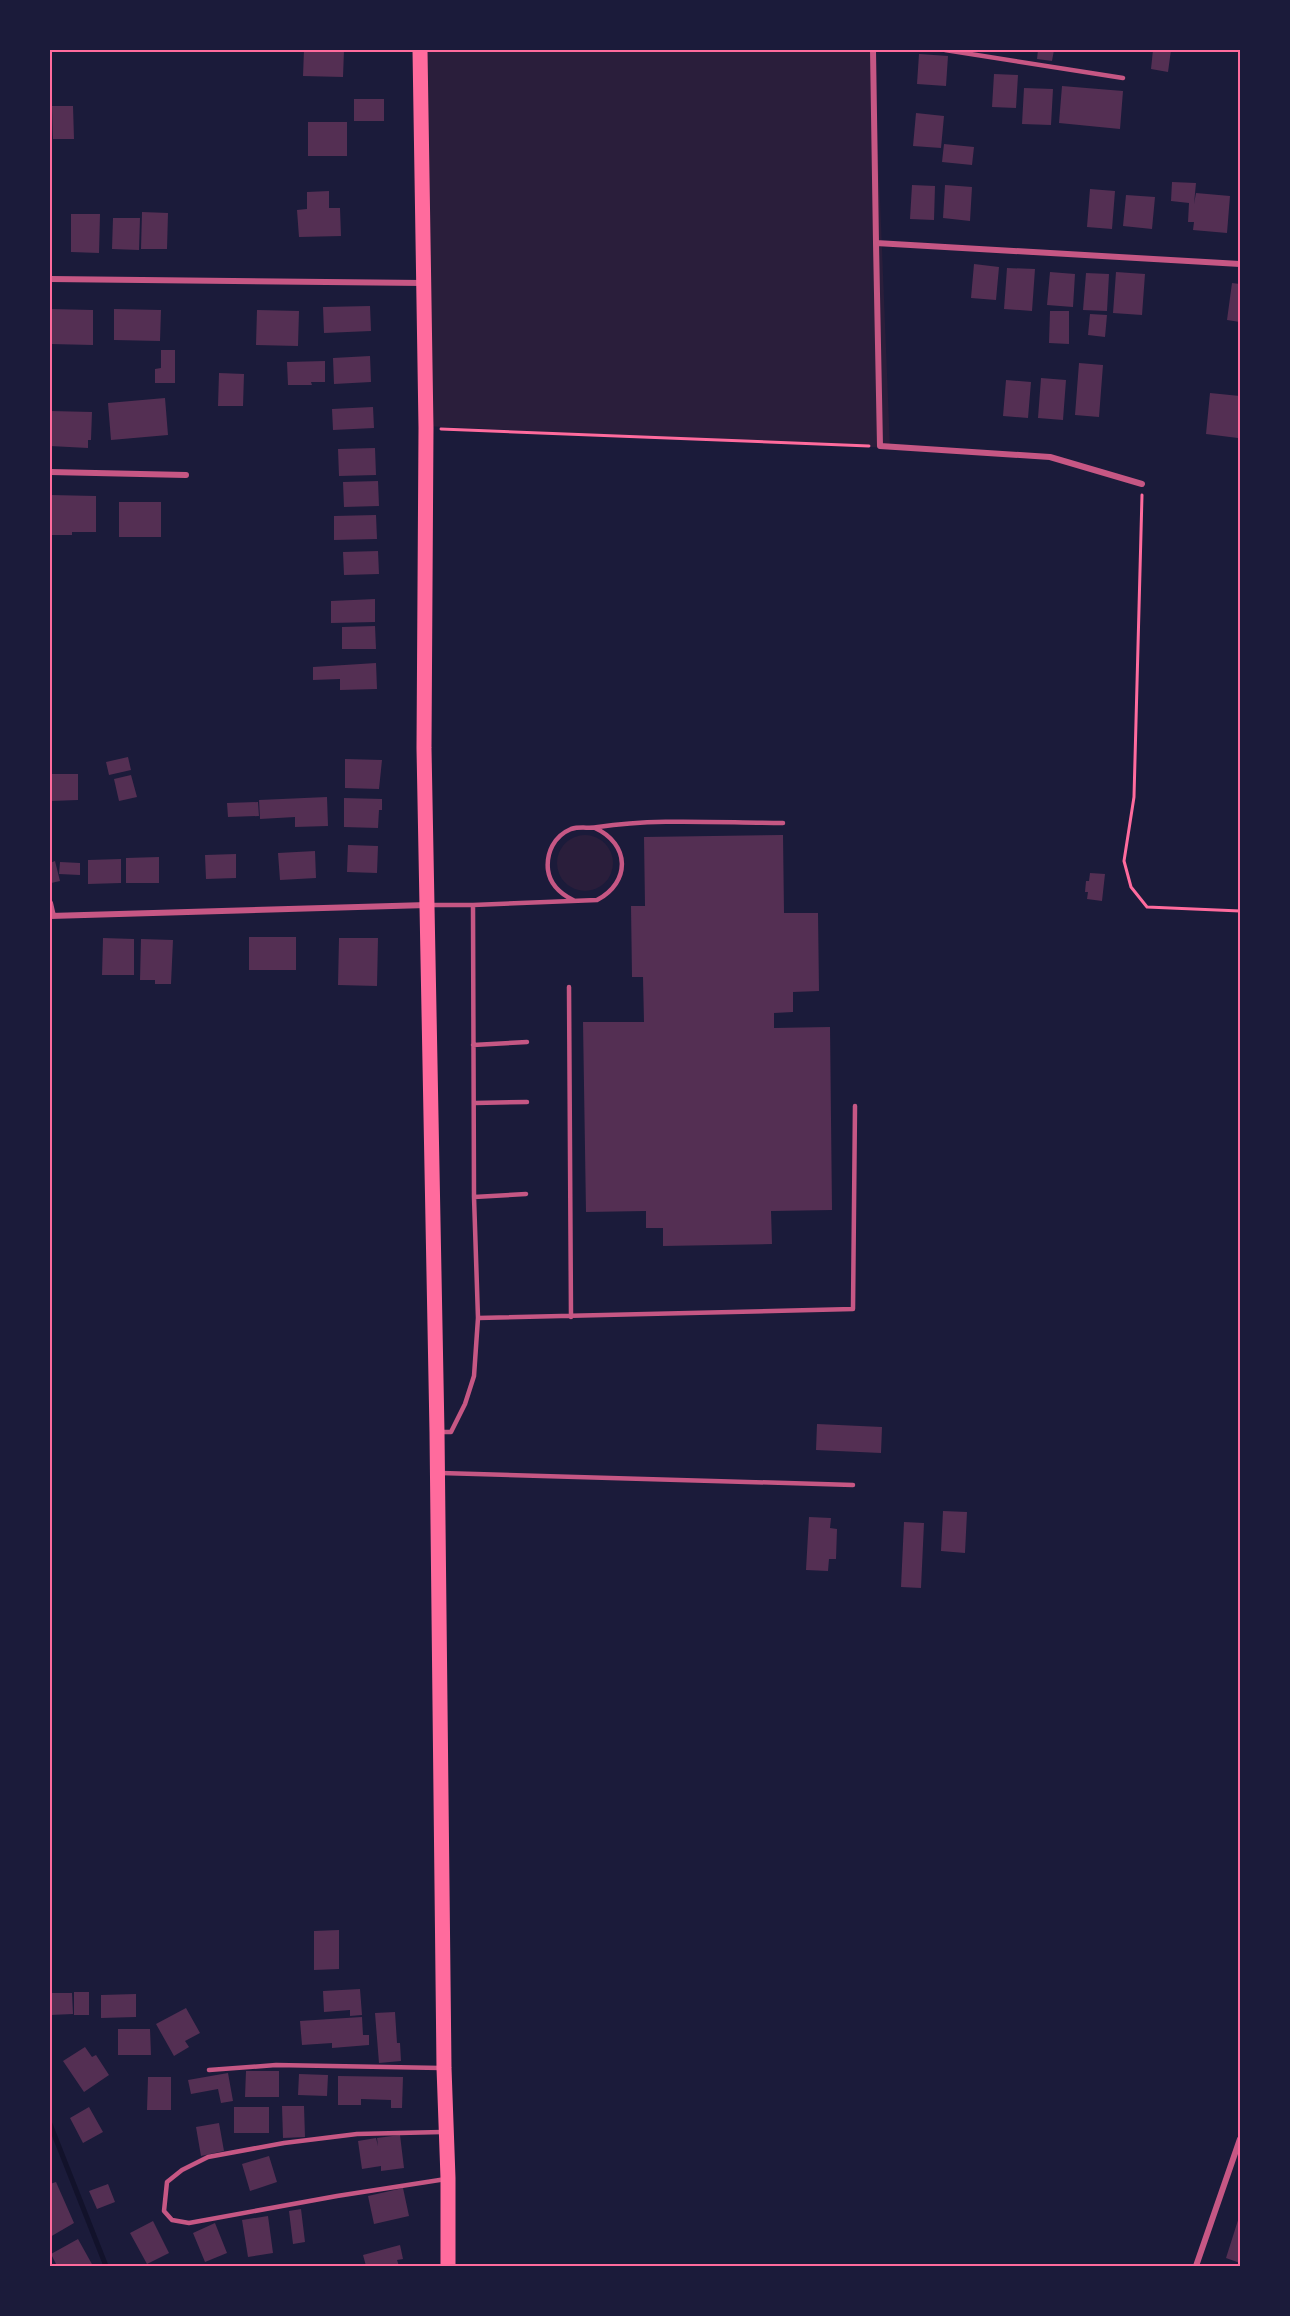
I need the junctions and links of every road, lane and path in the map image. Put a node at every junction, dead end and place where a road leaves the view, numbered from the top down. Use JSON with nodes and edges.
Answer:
{"nodes":[{"id":1,"x":420,"y":50,"type":"edge"},
{"id":2,"x":873,"y":50,"type":"edge"},
{"id":3,"x":945,"y":50,"type":"edge"},
{"id":4,"x":1123,"y":78,"type":"dead end"},
{"id":5,"x":876,"y":243,"type":"junction"},
{"id":6,"x":1240,"y":264,"type":"edge"},
{"id":7,"x":50,"y":279,"type":"edge"},
{"id":8,"x":423,"y":284,"type":"junction"},
{"id":9,"x":426,"y":428,"type":"junction"},
{"id":10,"x":880,"y":447,"type":"junction"},
{"id":11,"x":50,"y":472,"type":"edge"},
{"id":12,"x":186,"y":475,"type":"dead end"},
{"id":13,"x":1142,"y":484,"type":"joint"},
{"id":14,"x":783,"y":823,"type":"dead end"},
{"id":15,"x":595,"y":828,"type":"junction"},
{"id":16,"x":573,"y":900,"type":"junction"},
{"id":17,"x":50,"y":903,"type":"edge"},
{"id":18,"x":427,"y":905,"type":"junction"},
{"id":19,"x":473,"y":905,"type":"junction"},
{"id":20,"x":1240,"y":911,"type":"edge"},
{"id":21,"x":51,"y":916,"type":"edge"},
{"id":22,"x":569,"y":987,"type":"dead end"},
{"id":23,"x":527,"y":1042,"type":"dead end"},
{"id":24,"x":473,"y":1045,"type":"junction"},
{"id":25,"x":527,"y":1102,"type":"dead end"},
{"id":26,"x":475,"y":1103,"type":"junction"},
{"id":27,"x":855,"y":1106,"type":"dead end"},
{"id":28,"x":526,"y":1194,"type":"dead end"},
{"id":29,"x":474,"y":1197,"type":"junction"},
{"id":30,"x":572,"y":1317,"type":"junction"},
{"id":31,"x":478,"y":1318,"type":"junction"},
{"id":32,"x":437,"y":1432,"type":"junction"},
{"id":33,"x":437,"y":1473,"type":"junction"},
{"id":34,"x":853,"y":1485,"type":"dead end"},
{"id":35,"x":444,"y":2068,"type":"junction"},
{"id":36,"x":209,"y":2070,"type":"dead end"},
{"id":37,"x":445,"y":2132,"type":"junction"},
{"id":38,"x":1240,"y":2139,"type":"edge"},
{"id":39,"x":448,"y":2178,"type":"junction"},
{"id":40,"x":448,"y":2266,"type":"edge"},
{"id":41,"x":1196,"y":2266,"type":"edge"}],
"edges":[{"from":1,"to":8,"type":"main road"},
{"from":2,"to":5,"type":"street"},
{"from":3,"to":4,"type":"lane"},
{"from":5,"to":6,"type":"street"},
{"from":5,"to":10,"type":"street"},
{"from":7,"to":8,"type":"street"},
{"from":8,"to":9,"type":"main road"},
{"from":9,"to":10,"type":"path"},
{"from":9,"to":18,"type":"main road"},
{"from":10,"to":13,"type":"street"},
{"from":11,"to":12,"type":"street"},
{"from":13,"to":20,"type":"path"},
{"from":14,"to":15,"type":"lane"},
{"from":15,"to":16,"type":"lane"},
{"from":15,"to":16,"type":"lane"},
{"from":16,"to":19,"type":"lane"},
{"from":17,"to":21,"type":"street"},
{"from":18,"to":19,"type":"lane"},
{"from":18,"to":21,"type":"street"},
{"from":18,"to":32,"type":"main road"},
{"from":19,"to":24,"type":"lane"},
{"from":22,"to":30,"type":"lane"},
{"from":23,"to":24,"type":"lane"},
{"from":24,"to":26,"type":"lane"},
{"from":25,"to":26,"type":"lane"},
{"from":26,"to":29,"type":"lane"},
{"from":27,"to":30,"type":"lane"},
{"from":28,"to":29,"type":"lane"},
{"from":29,"to":31,"type":"lane"},
{"from":30,"to":31,"type":"lane"},
{"from":31,"to":32,"type":"lane"},
{"from":32,"to":33,"type":"main road"},
{"from":33,"to":34,"type":"lane"},
{"from":33,"to":35,"type":"main road"},
{"from":35,"to":36,"type":"lane"},
{"from":35,"to":37,"type":"main road"},
{"from":37,"to":39,"type":"main road"},
{"from":37,"to":39,"type":"lane"},
{"from":38,"to":41,"type":"street"},
{"from":39,"to":40,"type":"main road"}]}
